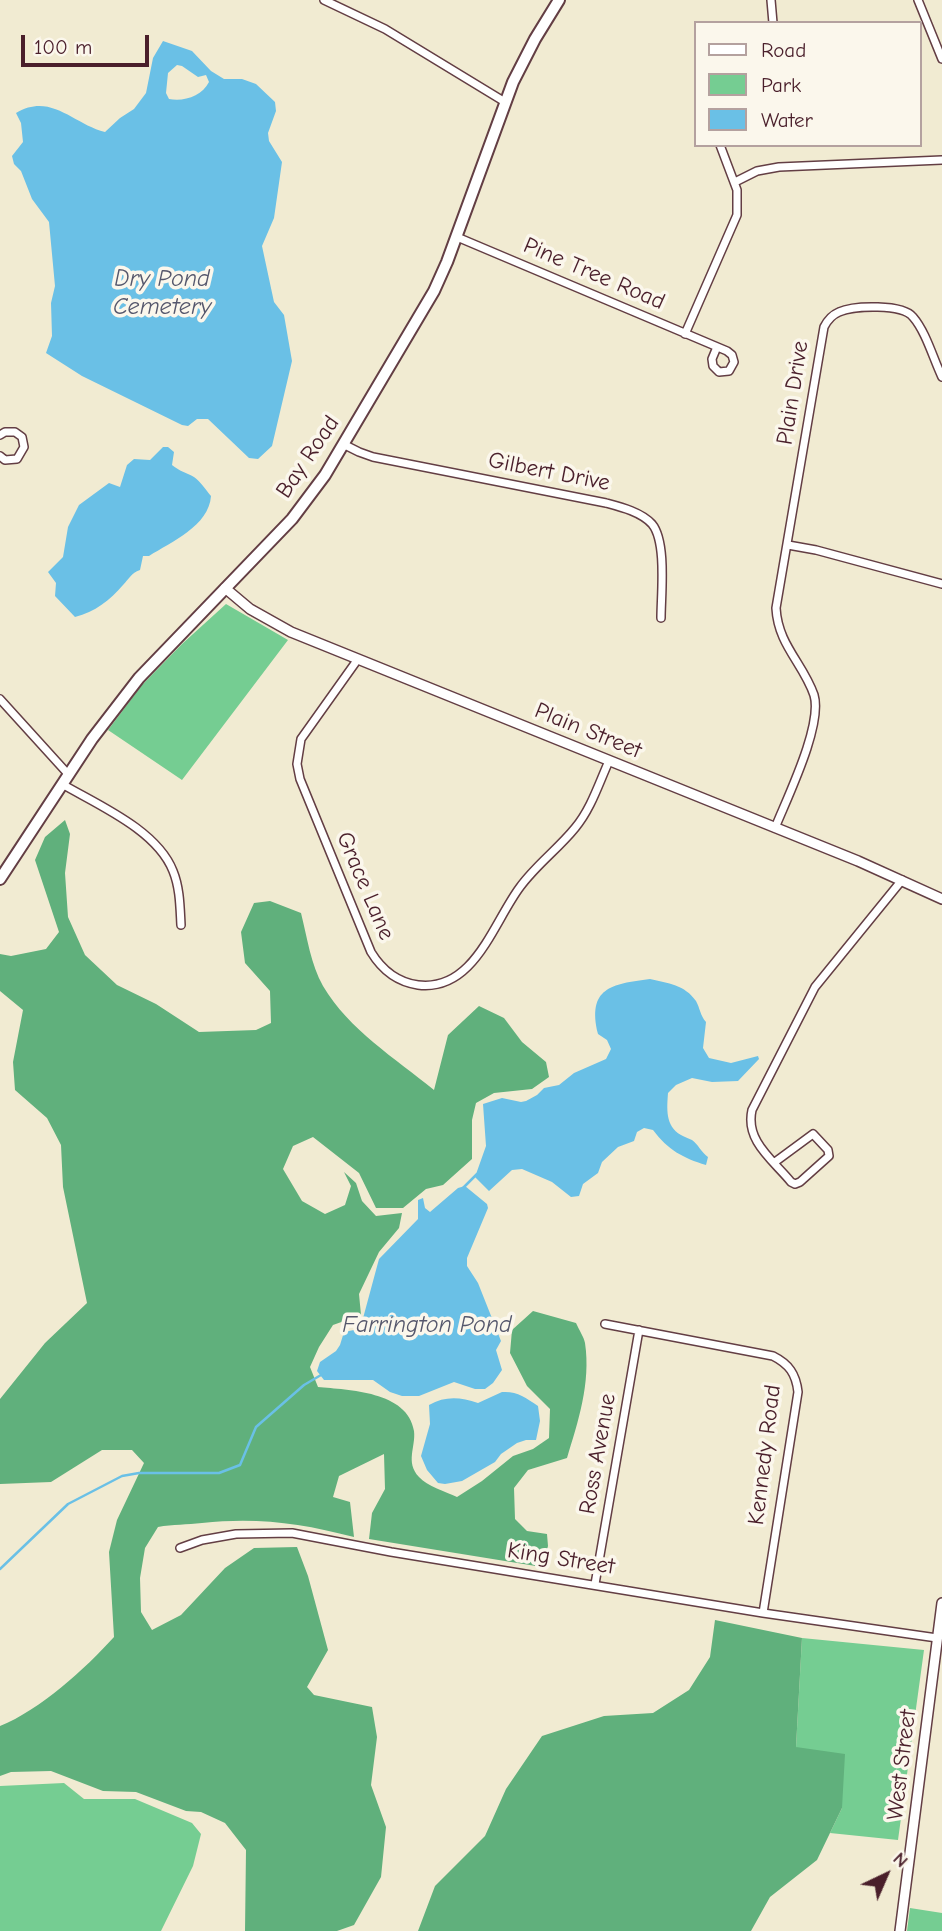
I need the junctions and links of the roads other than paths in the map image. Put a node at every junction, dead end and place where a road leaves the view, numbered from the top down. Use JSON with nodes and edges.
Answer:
{"nodes":[{"id":1,"x":324,"y":0,"type":"edge"},
{"id":2,"x":559,"y":0,"type":"edge"},
{"id":3,"x":771,"y":0,"type":"edge"},
{"id":4,"x":918,"y":0,"type":"edge"},
{"id":5,"x":773,"y":21,"type":"edge"},
{"id":6,"x":942,"y":58,"type":"edge"},
{"id":7,"x":505,"y":102,"type":"junction"},
{"id":8,"x":721,"y":147,"type":"edge"},
{"id":9,"x":942,"y":159,"type":"edge"},
{"id":10,"x":735,"y":182,"type":"junction"},
{"id":11,"x":457,"y":237,"type":"junction"},
{"id":12,"x":685,"y":334,"type":"junction"},
{"id":13,"x":717,"y":347,"type":"dead end"},
{"id":14,"x":942,"y":377,"type":"edge"},
{"id":15,"x":0,"y":435,"type":"edge"},
{"id":16,"x":343,"y":444,"type":"junction"},
{"id":17,"x":0,"y":456,"type":"edge"},
{"id":18,"x":788,"y":545,"type":"junction"},
{"id":19,"x":942,"y":584,"type":"edge"},
{"id":20,"x":225,"y":588,"type":"junction"},
{"id":21,"x":661,"y":618,"type":"dead end"},
{"id":22,"x":358,"y":659,"type":"junction"},
{"id":23,"x":0,"y":699,"type":"edge"},
{"id":24,"x":610,"y":761,"type":"junction"},
{"id":25,"x":65,"y":779,"type":"junction"},
{"id":26,"x":775,"y":828,"type":"junction"},
{"id":27,"x":0,"y":879,"type":"edge"},
{"id":28,"x":902,"y":880,"type":"junction"},
{"id":29,"x":942,"y":899,"type":"edge"},
{"id":30,"x":181,"y":925,"type":"dead end"},
{"id":31,"x":775,"y":1163,"type":"junction"},
{"id":32,"x":605,"y":1324,"type":"dead end"},
{"id":33,"x":639,"y":1330,"type":"junction"},
{"id":34,"x":180,"y":1548,"type":"dead end"},
{"id":35,"x":595,"y":1584,"type":"junction"},
{"id":36,"x":942,"y":1603,"type":"edge"},
{"id":37,"x":763,"y":1613,"type":"junction"},
{"id":38,"x":937,"y":1638,"type":"junction"},
{"id":39,"x":900,"y":1931,"type":"edge"}],
"edges":[{"from":1,"to":7,"type":"street"},
{"from":2,"to":7,"type":"main road","name":"Bay Road"},
{"from":3,"to":5,"type":"street"},
{"from":4,"to":6,"type":"street"},
{"from":7,"to":11,"type":"main road","name":"Bay Road"},
{"from":8,"to":10,"type":"street"},
{"from":9,"to":10,"type":"street"},
{"from":10,"to":12,"type":"street"},
{"from":11,"to":12,"type":"street","name":"Pine Tree Road"},
{"from":11,"to":16,"type":"main road","name":"Bay Road"},
{"from":12,"to":13,"type":"street","name":"Pine Tree Road"},
{"from":14,"to":18,"type":"street","name":"Plain Drive"},
{"from":15,"to":17,"type":"street"},
{"from":16,"to":20,"type":"main road","name":"Bay Road"},
{"from":16,"to":21,"type":"street","name":"Gilbert Drive"},
{"from":18,"to":19,"type":"street"},
{"from":18,"to":26,"type":"street","name":"Plain Drive"},
{"from":20,"to":22,"type":"street","name":"Plain Street"},
{"from":20,"to":25,"type":"main road","name":"Bay Road"},
{"from":22,"to":24,"type":"street","name":"Plain Street"},
{"from":22,"to":24,"type":"street","name":"Grace Lane"},
{"from":23,"to":25,"type":"street"},
{"from":24,"to":26,"type":"street","name":"Plain Street"},
{"from":25,"to":27,"type":"main road","name":"Bay Road"},
{"from":25,"to":30,"type":"street"},
{"from":26,"to":28,"type":"street","name":"Plain Street"},
{"from":28,"to":29,"type":"street","name":"Plain Street"},
{"from":28,"to":31,"type":"street"},
{"from":31,"to":31,"type":"street"},
{"from":32,"to":33,"type":"street","name":"Kennedy Road"},
{"from":33,"to":35,"type":"street","name":"Ross Avenue"},
{"from":33,"to":37,"type":"street","name":"Kennedy Road"},
{"from":34,"to":35,"type":"street","name":"King Street"},
{"from":35,"to":37,"type":"street","name":"King Street"},
{"from":36,"to":38,"type":"street","name":"West Street"},
{"from":37,"to":38,"type":"street","name":"King Street"},
{"from":38,"to":39,"type":"street","name":"West Street"}]}
